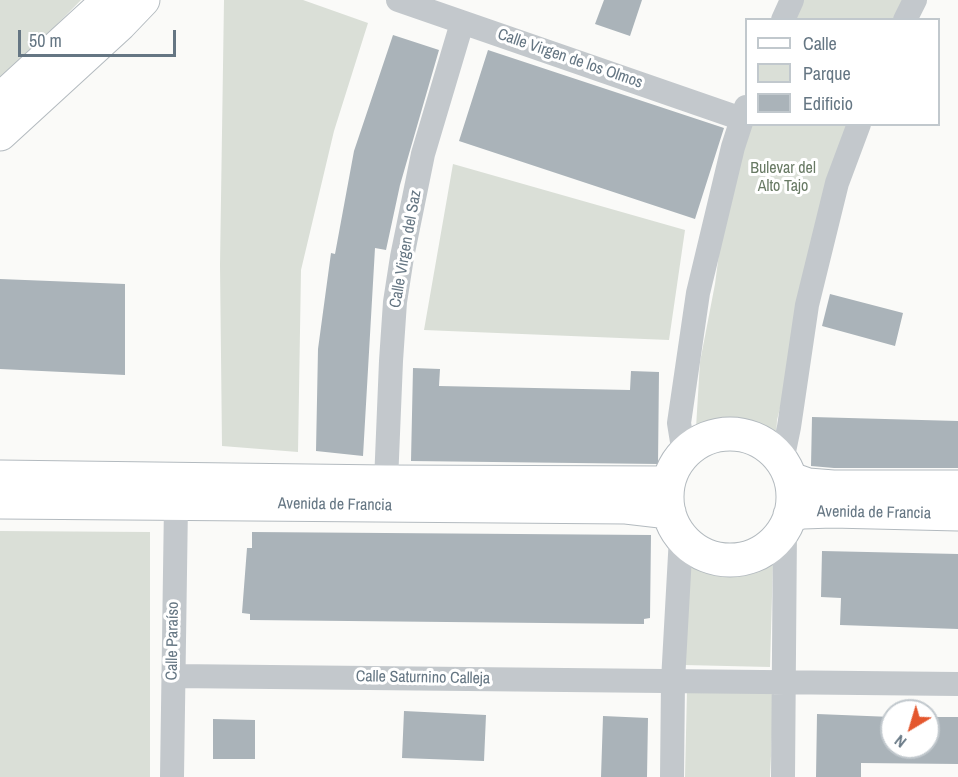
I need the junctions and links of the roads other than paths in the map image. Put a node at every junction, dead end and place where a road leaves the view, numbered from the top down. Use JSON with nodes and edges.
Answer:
{"nodes":[{"id":1,"x":109,"y":0,"type":"edge"},
{"id":2,"x":143,"y":0,"type":"edge"},
{"id":3,"x":398,"y":0,"type":"edge"},
{"id":4,"x":792,"y":0,"type":"edge"},
{"id":5,"x":915,"y":0,"type":"edge"},
{"id":6,"x":784,"y":18,"type":"edge"},
{"id":7,"x":906,"y":18,"type":"edge"},
{"id":8,"x":462,"y":22,"type":"junction"},
{"id":9,"x":0,"y":100,"type":"edge"},
{"id":10,"x":744,"y":113,"type":"edge"},
{"id":11,"x":858,"y":126,"type":"edge"},
{"id":12,"x":0,"y":134,"type":"edge"},
{"id":13,"x":684,"y":454,"type":"junction"},
{"id":14,"x":786,"y":470,"type":"junction"},
{"id":15,"x":0,"y":477,"type":"edge"},
{"id":16,"x":386,"y":482,"type":"junction"},
{"id":17,"x":958,"y":487,"type":"edge"},
{"id":18,"x":0,"y":502,"type":"edge"},
{"id":19,"x":176,"y":504,"type":"junction"},
{"id":20,"x":673,"y":511,"type":"junction"},
{"id":21,"x":958,"y":514,"type":"edge"},
{"id":22,"x":788,"y":522,"type":"junction"},
{"id":23,"x":173,"y":676,"type":"junction"},
{"id":24,"x":673,"y":681,"type":"junction"},
{"id":25,"x":784,"y":682,"type":"junction"},
{"id":26,"x":958,"y":684,"type":"edge"},
{"id":27,"x":172,"y":777,"type":"edge"},
{"id":28,"x":672,"y":777,"type":"edge"},
{"id":29,"x":783,"y":777,"type":"edge"}],
"edges":[{"from":1,"to":9,"type":"main road"},
{"from":2,"to":12,"type":"main road"},
{"from":3,"to":8,"type":"street","name":"Calle Virgen de los Olmos"},
{"from":4,"to":6,"type":"street"},
{"from":5,"to":7,"type":"street"},
{"from":8,"to":10,"type":"street","name":"Calle Virgen de los Olmos"},
{"from":8,"to":16,"type":"street","name":"Calle Virgen del Saz"},
{"from":10,"to":13,"type":"street"},
{"from":11,"to":14,"type":"street"},
{"from":13,"to":14,"type":"main road"},
{"from":13,"to":20,"type":"main road"},
{"from":14,"to":17,"type":"main road","name":"Avenida de Francia"},
{"from":14,"to":22,"type":"main road"},
{"from":15,"to":16,"type":"main road","name":"Avenida de Francia"},
{"from":16,"to":20,"type":"main road","name":"Avenida de Francia"},
{"from":18,"to":19,"type":"main road","name":"Avenida de Francia"},
{"from":19,"to":20,"type":"main road","name":"Avenida de Francia"},
{"from":19,"to":23,"type":"street","name":"Calle Paraíso"},
{"from":20,"to":22,"type":"main road"},
{"from":20,"to":24,"type":"street"},
{"from":21,"to":22,"type":"main road","name":"Avenida de Francia"},
{"from":22,"to":25,"type":"street"},
{"from":23,"to":24,"type":"street","name":"Calle Saturnino Calleja"},
{"from":23,"to":27,"type":"street","name":"Calle Paraíso"},
{"from":24,"to":25,"type":"street","name":"Calle Saturnino Calleja"},
{"from":24,"to":28,"type":"street"},
{"from":25,"to":26,"type":"street","name":"Calle Saturnino Calleja"},
{"from":25,"to":29,"type":"street"}]}
